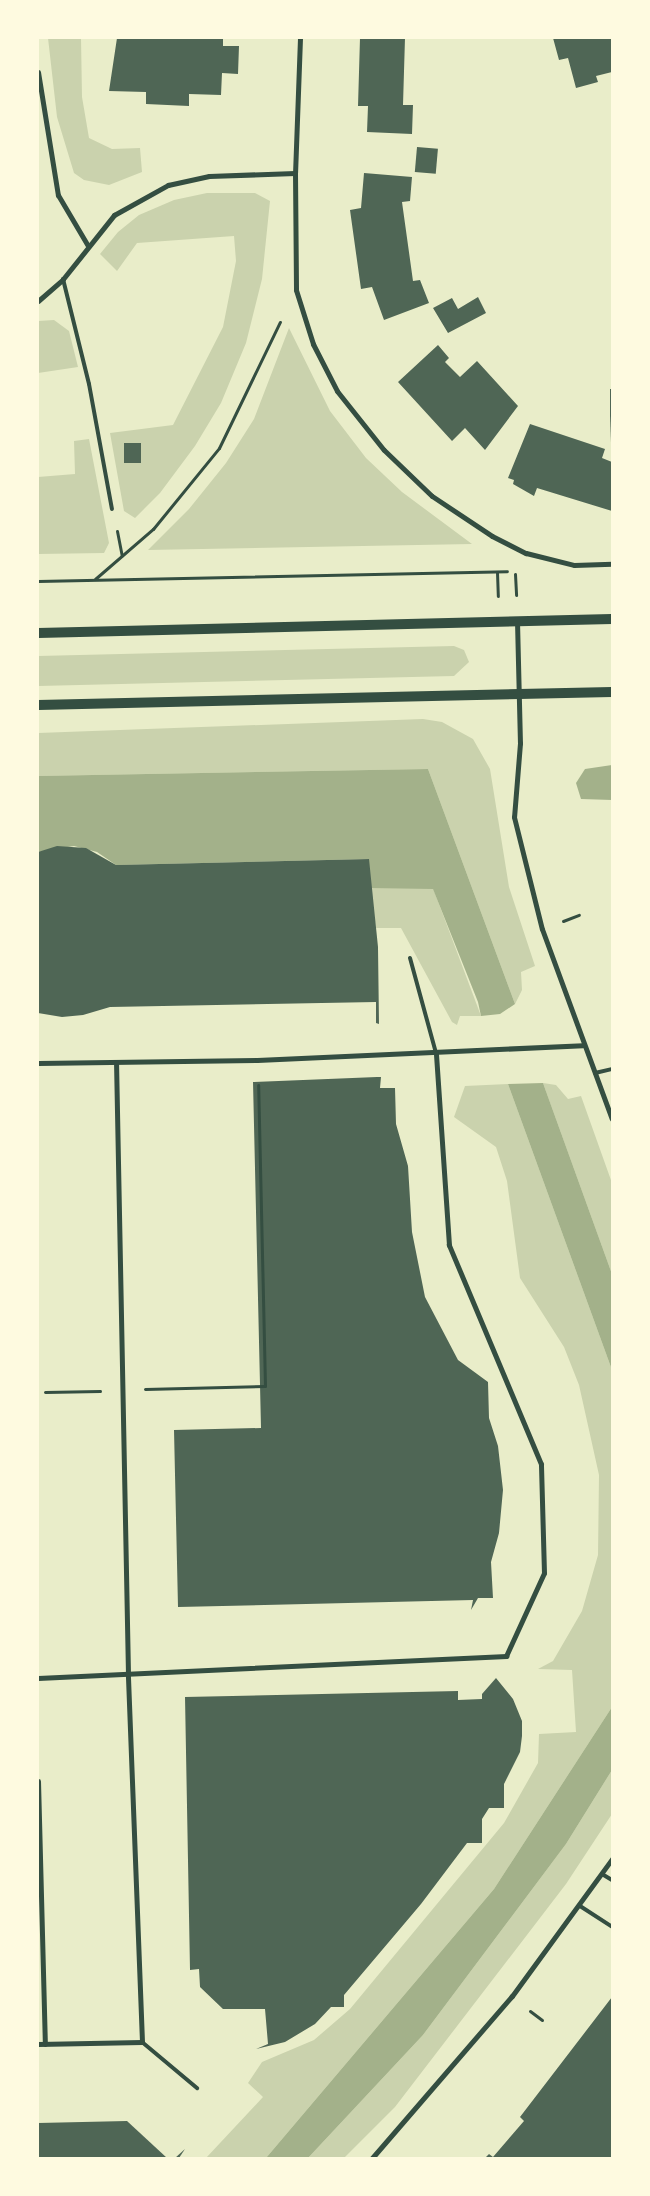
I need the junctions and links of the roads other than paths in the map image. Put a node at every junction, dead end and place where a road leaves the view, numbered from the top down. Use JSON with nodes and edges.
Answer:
{"nodes":[{"id":1,"x":300,"y":38,"type":"edge"},
{"id":2,"x":38,"y":72,"type":"edge"},
{"id":3,"x":295,"y":173,"type":"junction"},
{"id":4,"x":88,"y":246,"type":"junction"},
{"id":5,"x":64,"y":278,"type":"junction"},
{"id":6,"x":38,"y":301,"type":"edge"},
{"id":7,"x":112,"y":509,"type":"dead end"},
{"id":8,"x":612,"y":564,"type":"edge"},
{"id":9,"x":612,"y":619,"type":"edge"},
{"id":10,"x":517,"y":621,"type":"junction"},
{"id":11,"x":38,"y":633,"type":"edge"},
{"id":12,"x":612,"y":692,"type":"edge"},
{"id":13,"x":518,"y":694,"type":"junction"},
{"id":14,"x":38,"y":705,"type":"edge"},
{"id":15,"x":410,"y":958,"type":"dead end"},
{"id":16,"x":583,"y":1046,"type":"junction"},
{"id":17,"x":436,"y":1053,"type":"junction"},
{"id":18,"x":116,"y":1062,"type":"junction"},
{"id":19,"x":38,"y":1063,"type":"edge"},
{"id":20,"x":612,"y":1069,"type":"edge"},
{"id":21,"x":595,"y":1073,"type":"junction"},
{"id":22,"x":612,"y":1119,"type":"edge"},
{"id":23,"x":128,"y":1674,"type":"junction"},
{"id":24,"x":38,"y":1678,"type":"edge"},
{"id":25,"x":38,"y":1781,"type":"edge"},
{"id":26,"x":612,"y":1859,"type":"edge"},
{"id":27,"x":602,"y":1874,"type":"junction"},
{"id":28,"x":612,"y":1880,"type":"edge"},
{"id":29,"x":580,"y":1906,"type":"junction"},
{"id":30,"x":612,"y":1927,"type":"edge"},
{"id":31,"x":142,"y":2042,"type":"junction"},
{"id":32,"x":38,"y":2044,"type":"edge"},
{"id":33,"x":45,"y":2044,"type":"junction"},
{"id":34,"x":198,"y":2088,"type":"dead end"},
{"id":35,"x":372,"y":2158,"type":"edge"}],
"edges":[{"from":1,"to":3,"type":"street"},
{"from":2,"to":4,"type":"street"},
{"from":3,"to":4,"type":"street"},
{"from":3,"to":8,"type":"street"},
{"from":4,"to":5,"type":"street"},
{"from":5,"to":6,"type":"street"},
{"from":5,"to":7,"type":"lane"},
{"from":9,"to":10,"type":"main road"},
{"from":10,"to":11,"type":"main road"},
{"from":10,"to":13,"type":"street"},
{"from":12,"to":13,"type":"main road"},
{"from":13,"to":14,"type":"main road"},
{"from":13,"to":16,"type":"street"},
{"from":15,"to":17,"type":"lane"},
{"from":16,"to":17,"type":"street"},
{"from":16,"to":21,"type":"street"},
{"from":17,"to":18,"type":"street"},
{"from":17,"to":23,"type":"street"},
{"from":18,"to":19,"type":"street"},
{"from":18,"to":23,"type":"street"},
{"from":20,"to":21,"type":"lane"},
{"from":21,"to":22,"type":"street"},
{"from":23,"to":24,"type":"street"},
{"from":23,"to":31,"type":"street"},
{"from":25,"to":33,"type":"street"},
{"from":26,"to":27,"type":"street"},
{"from":27,"to":28,"type":"lane"},
{"from":27,"to":29,"type":"street"},
{"from":29,"to":30,"type":"lane"},
{"from":29,"to":35,"type":"street"},
{"from":31,"to":33,"type":"street"},
{"from":31,"to":34,"type":"lane"},
{"from":32,"to":33,"type":"street"}]}
